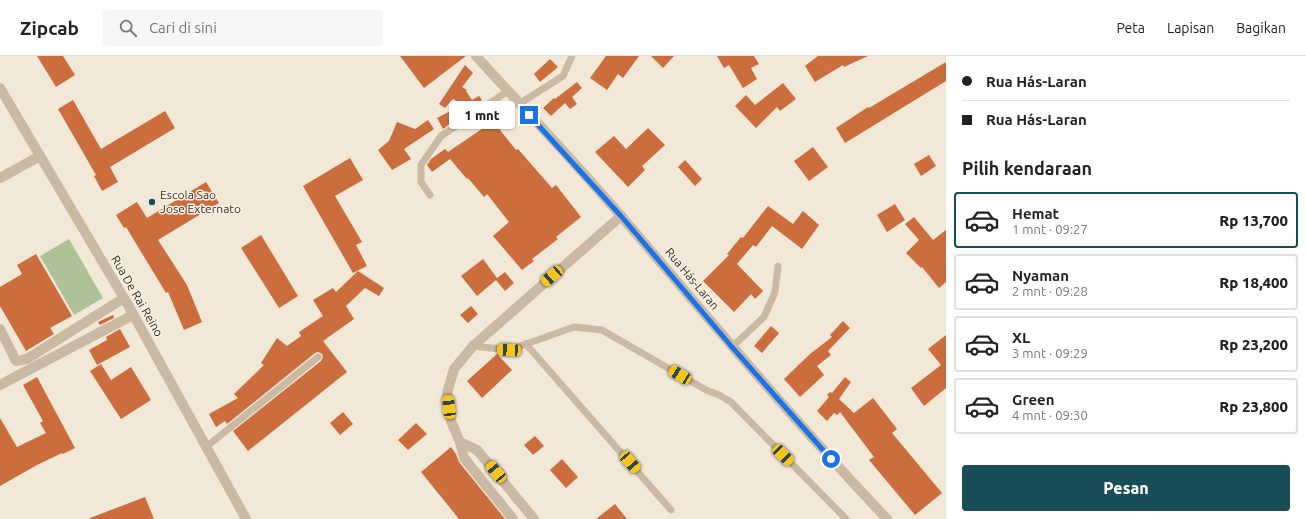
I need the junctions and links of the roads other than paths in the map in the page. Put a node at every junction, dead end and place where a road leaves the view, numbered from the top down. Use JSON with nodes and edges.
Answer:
{"nodes":[{"id":1,"x":476,"y":56,"type":"edge"},
{"id":2,"x":572,"y":56,"type":"edge"},
{"id":3,"x":0,"y":88,"type":"edge"},
{"id":4,"x":508,"y":91,"type":"junction"},
{"id":5,"x":519,"y":104,"type":"junction"},
{"id":6,"x":40,"y":156,"type":"junction"},
{"id":7,"x":0,"y":178,"type":"edge"},
{"id":8,"x":430,"y":195,"type":"dead end"},
{"id":9,"x":621,"y":216,"type":"junction"},
{"id":10,"x":778,"y":266,"type":"dead end"},
{"id":11,"x":124,"y":298,"type":"junction"},
{"id":12,"x":133,"y":315,"type":"junction"},
{"id":13,"x":0,"y":329,"type":"edge"},
{"id":14,"x":526,"y":344,"type":"junction"},
{"id":15,"x":472,"y":346,"type":"junction"},
{"id":16,"x":732,"y":347,"type":"junction"},
{"id":17,"x":318,"y":357,"type":"dead end"},
{"id":18,"x":0,"y":385,"type":"edge"},
{"id":19,"x":460,"y":442,"type":"junction"},
{"id":20,"x":206,"y":446,"type":"junction"},
{"id":21,"x":671,"y":510,"type":"dead end"},
{"id":22,"x":246,"y":519,"type":"edge"},
{"id":23,"x":513,"y":519,"type":"edge"},
{"id":24,"x":534,"y":519,"type":"edge"},
{"id":25,"x":846,"y":519,"type":"edge"},
{"id":26,"x":887,"y":519,"type":"edge"}],
"edges":[{"from":1,"to":4,"type":"street","name":"Rua Hás-Laran"},
{"from":2,"to":5,"type":"lane"},
{"from":3,"to":6,"type":"street","name":"Rua De Rai Reino"},
{"from":4,"to":5,"type":"street","name":"Rua Hás-Laran"},
{"from":4,"to":8,"type":"lane"},
{"from":5,"to":9,"type":"street","name":"Rua Hás-Laran"},
{"from":6,"to":7,"type":"street"},
{"from":6,"to":11,"type":"street","name":"Rua De Rai Reino"},
{"from":9,"to":15,"type":"street"},
{"from":9,"to":16,"type":"street","name":"Rua Hás-Laran"},
{"from":10,"to":16,"type":"lane"},
{"from":11,"to":12,"type":"street","name":"Rua De Rai Reino"},
{"from":11,"to":13,"type":"street"},
{"from":12,"to":18,"type":"street"},
{"from":12,"to":20,"type":"street","name":"Rua De Rai Reino"},
{"from":14,"to":15,"type":"lane"},
{"from":14,"to":21,"type":"lane"},
{"from":14,"to":25,"type":"lane"},
{"from":15,"to":19,"type":"street"},
{"from":16,"to":26,"type":"street","name":"Rua Hás-Laran"},
{"from":17,"to":20,"type":"lane"},
{"from":19,"to":23,"type":"street"},
{"from":19,"to":24,"type":"street"},
{"from":20,"to":22,"type":"street","name":"Rua De Rai Reino"}]}
